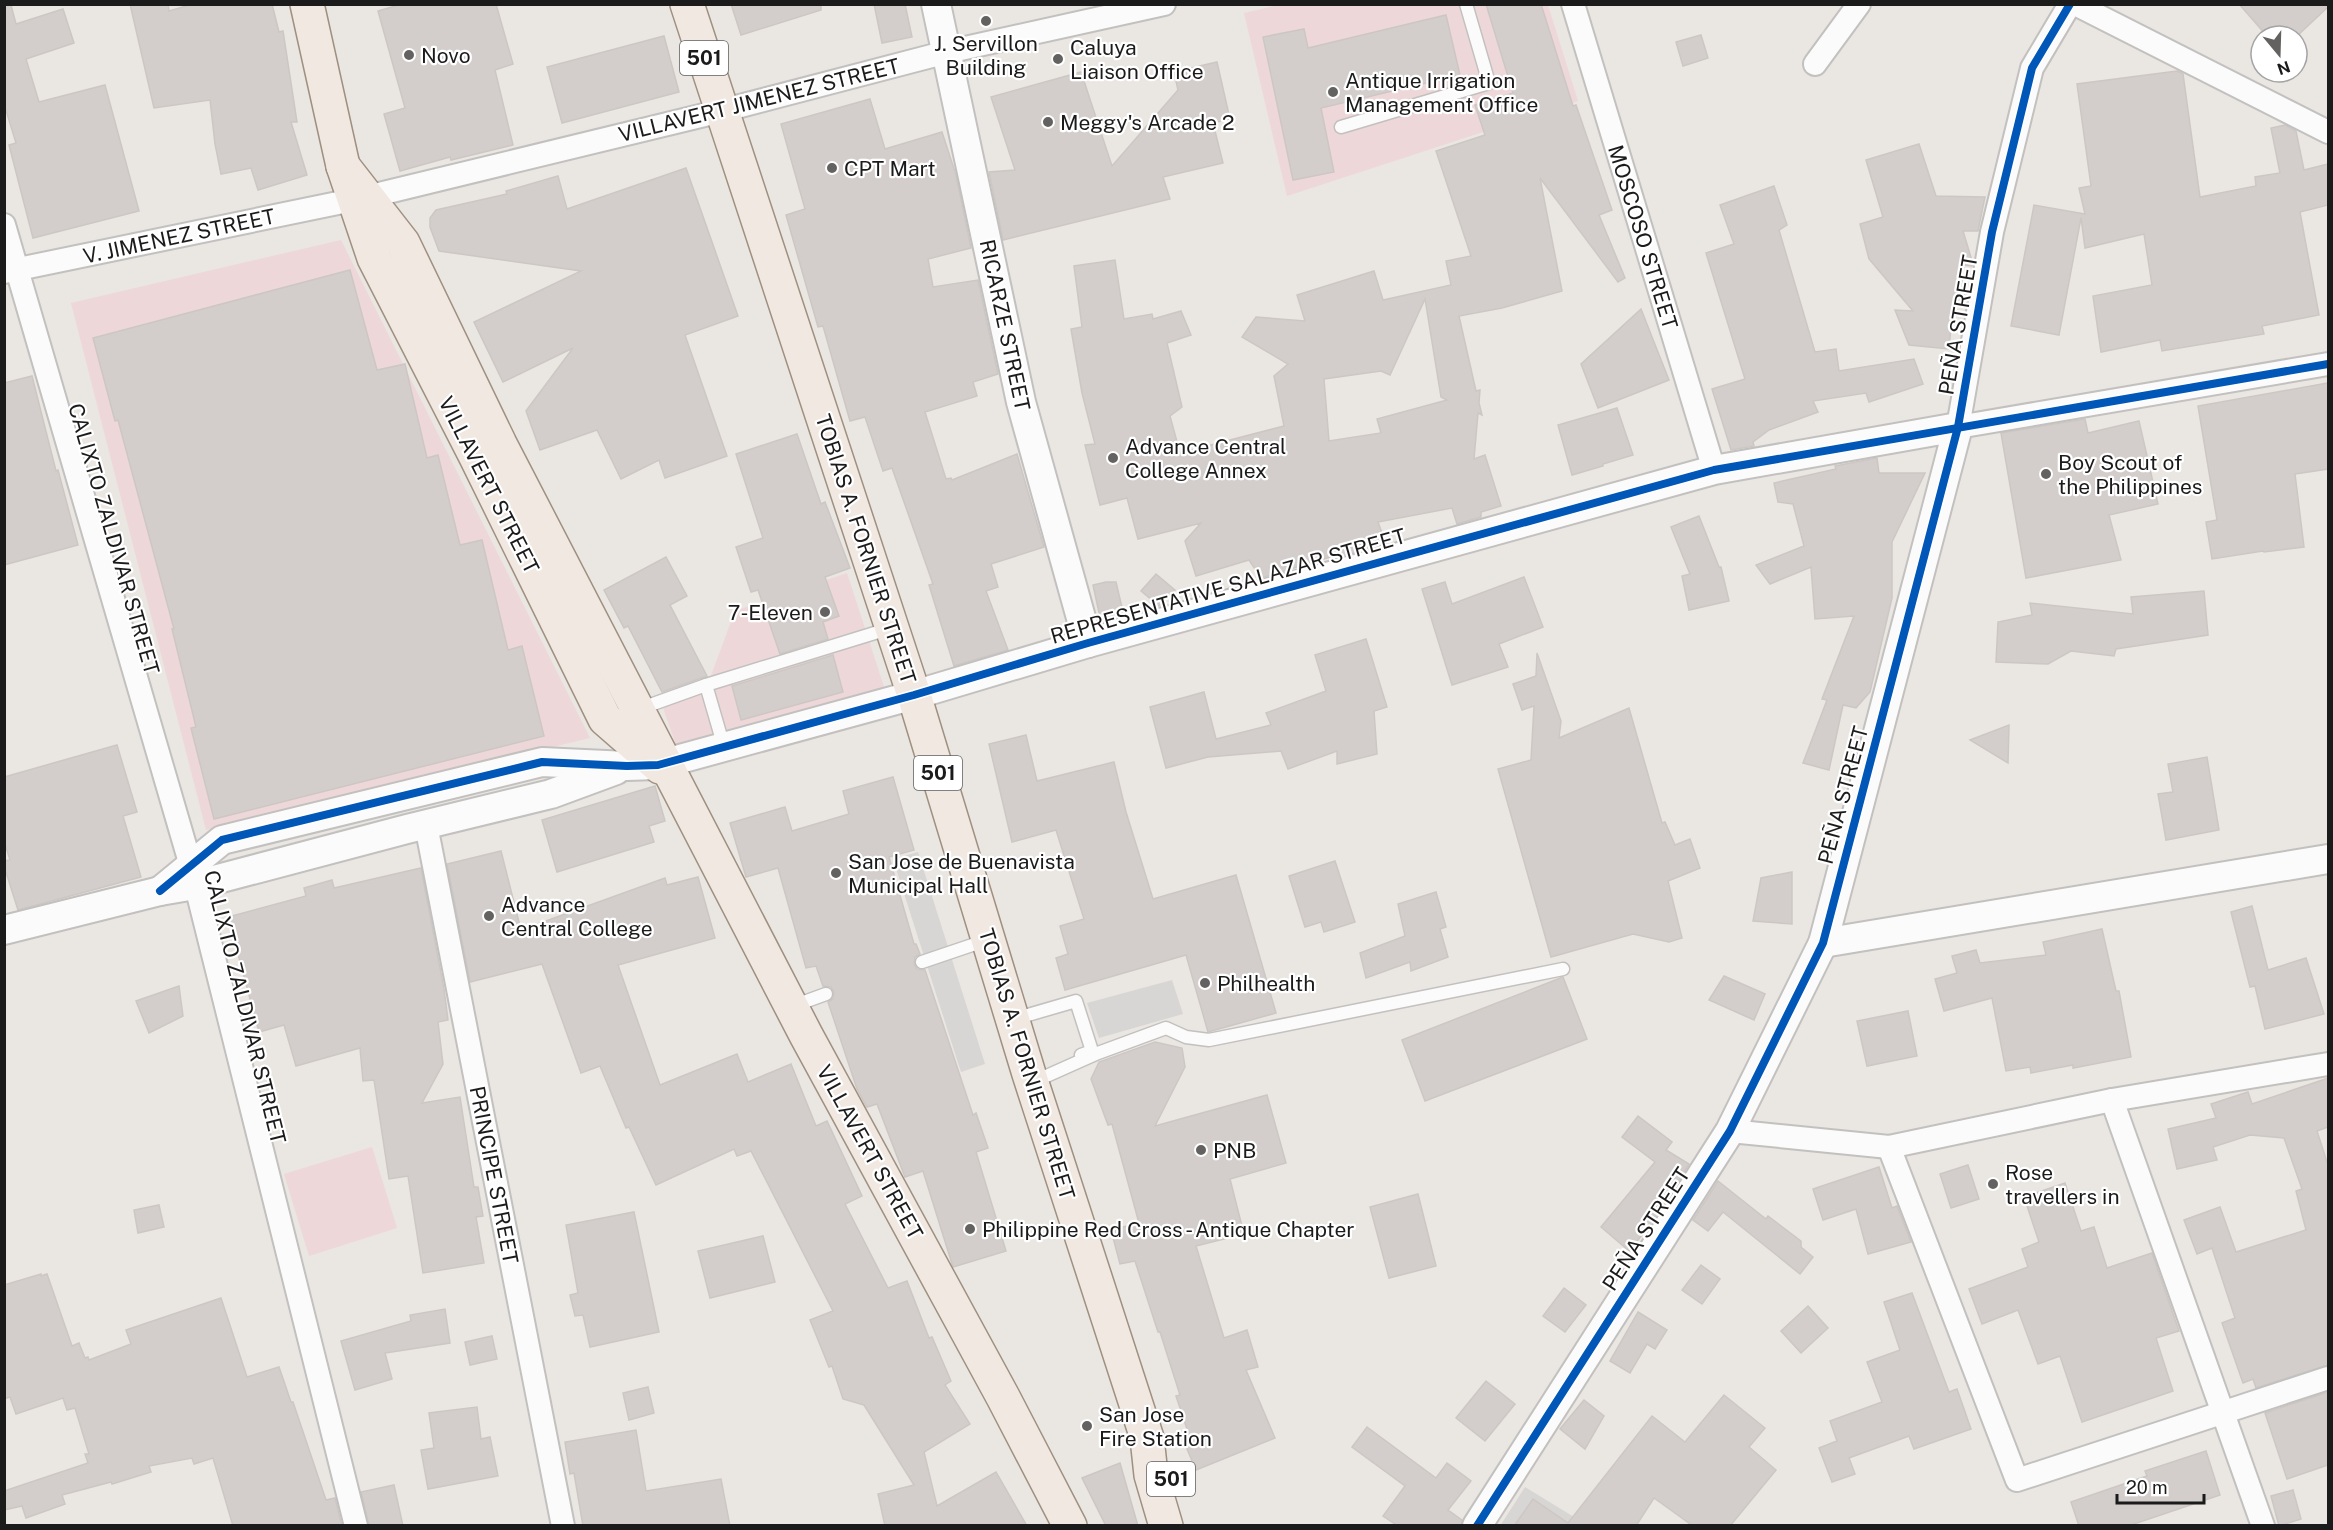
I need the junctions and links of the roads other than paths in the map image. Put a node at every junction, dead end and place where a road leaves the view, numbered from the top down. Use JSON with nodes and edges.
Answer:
{"nodes":[{"id":1,"x":307,"y":4,"type":"edge"},
{"id":2,"x":687,"y":4,"type":"edge"},
{"id":3,"x":936,"y":4,"type":"edge"},
{"id":4,"x":1164,"y":4,"type":"edge"},
{"id":5,"x":1466,"y":4,"type":"edge"},
{"id":6,"x":1574,"y":4,"type":"edge"},
{"id":7,"x":1859,"y":4,"type":"edge"},
{"id":8,"x":2070,"y":4,"type":"edge"},
{"id":9,"x":2075,"y":4,"type":"edge"},
{"id":10,"x":947,"y":52,"type":"junction"},
{"id":11,"x":1815,"y":64,"type":"dead end"},
{"id":12,"x":721,"y":111,"type":"junction"},
{"id":13,"x":1341,"y":127,"type":"dead end"},
{"id":14,"x":2328,"y":132,"type":"edge"},
{"id":15,"x":361,"y":198,"type":"junction"},
{"id":16,"x":4,"y":225,"type":"edge"},
{"id":17,"x":11,"y":270,"type":"edge"},
{"id":18,"x":2328,"y":364,"type":"edge"},
{"id":19,"x":1958,"y":427,"type":"junction"},
{"id":20,"x":1714,"y":470,"type":"junction"},
{"id":21,"x":891,"y":628,"type":"junction"},
{"id":22,"x":1088,"y":643,"type":"junction"},
{"id":23,"x":706,"y":685,"type":"junction"},
{"id":24,"x":914,"y":695,"type":"junction"},
{"id":25,"x":639,"y":710,"type":"junction"},
{"id":26,"x":724,"y":748,"type":"junction"},
{"id":27,"x":656,"y":768,"type":"junction"},
{"id":28,"x":426,"y":825,"type":"junction"},
{"id":29,"x":2328,"y":859,"type":"edge"},
{"id":30,"x":193,"y":876,"type":"junction"},
{"id":31,"x":4,"y":930,"type":"edge"},
{"id":32,"x":988,"y":939,"type":"junction"},
{"id":33,"x":1823,"y":943,"type":"junction"},
{"id":34,"x":922,"y":962,"type":"dead end"},
{"id":35,"x":1563,"y":969,"type":"dead end"},
{"id":36,"x":825,"y":994,"type":"dead end"},
{"id":37,"x":791,"y":1006,"type":"junction"},
{"id":38,"x":1013,"y":1020,"type":"junction"},
{"id":39,"x":2328,"y":1064,"type":"edge"},
{"id":40,"x":1030,"y":1078,"type":"junction"},
{"id":41,"x":2112,"y":1100,"type":"junction"},
{"id":42,"x":1730,"y":1131,"type":"junction"},
{"id":43,"x":1888,"y":1147,"type":"junction"},
{"id":44,"x":2328,"y":1378,"type":"edge"},
{"id":45,"x":2223,"y":1414,"type":"junction"},
{"id":46,"x":1147,"y":1438,"type":"junction"},
{"id":47,"x":356,"y":1526,"type":"edge"},
{"id":48,"x":563,"y":1526,"type":"edge"},
{"id":49,"x":1070,"y":1526,"type":"edge"},
{"id":50,"x":1166,"y":1526,"type":"edge"},
{"id":51,"x":1184,"y":1526,"type":"edge"},
{"id":52,"x":1477,"y":1526,"type":"edge"},
{"id":53,"x":2263,"y":1526,"type":"edge"}],
"edges":[{"from":1,"to":15,"type":"main road","name":"VILLAVERT STREET"},
{"from":2,"to":12,"type":"main road","name":"TOBIAS A. FORNIER STREET","number":"501"},
{"from":3,"to":10,"type":"street","name":"RICARZE STREET"},
{"from":4,"to":10,"type":"street","name":"VILLAVERT JIMENEZ STREET"},
{"from":5,"to":13,"type":"lane"},
{"from":6,"to":20,"type":"street","name":"MOSCOSO STREET"},
{"from":7,"to":11,"type":"street"},
{"from":8,"to":19,"type":"street","name":"PEÑA STREET"},
{"from":9,"to":14,"type":"street"},
{"from":10,"to":12,"type":"street","name":"VILLAVERT JIMENEZ STREET"},
{"from":10,"to":22,"type":"street","name":"RICARZE STREET"},
{"from":12,"to":15,"type":"street","name":"VILLAVERT JIMENEZ STREET"},
{"from":12,"to":21,"type":"main road","name":"TOBIAS A. FORNIER STREET","number":"501"},
{"from":15,"to":17,"type":"street","name":"V. JIMENEZ STREET"},
{"from":15,"to":25,"type":"main road","name":"VILLAVERT STREET"},
{"from":15,"to":27,"type":"main road","name":"VILLAVERT STREET"},
{"from":16,"to":17,"type":"street","name":"CALIXTO ZALDIVAR STREET"},
{"from":17,"to":30,"type":"street","name":"CALIXTO ZALDIVAR STREET"},
{"from":18,"to":19,"type":"street","name":"REPRESENTATIVE SALAZAR STREET"},
{"from":19,"to":20,"type":"street","name":"REPRESENTATIVE SALAZAR STREET"},
{"from":19,"to":33,"type":"street","name":"PEÑA STREET"},
{"from":20,"to":22,"type":"street","name":"REPRESENTATIVE SALAZAR STREET"},
{"from":21,"to":23,"type":"lane"},
{"from":21,"to":24,"type":"main road","name":"TOBIAS A. FORNIER STREET","number":"501"},
{"from":22,"to":24,"type":"street","name":"REPRESENTATIVE SALAZAR STREET"},
{"from":23,"to":25,"type":"lane"},
{"from":23,"to":26,"type":"lane"},
{"from":24,"to":26,"type":"street","name":"REPRESENTATIVE SALAZAR STREET"},
{"from":24,"to":32,"type":"main road","name":"TOBIAS A. FORNIER STREET","number":"501"},
{"from":25,"to":27,"type":"main road","name":"VILLAVERT STREET"},
{"from":26,"to":27,"type":"street","name":"REPRESENTATIVE SALAZAR STREET"},
{"from":27,"to":28,"type":"street","name":"REPRESENTATIVE SALAZAR STREET"},
{"from":27,"to":30,"type":"street","name":"REPRESENTATIVE SALAZAR STREET"},
{"from":27,"to":37,"type":"main road","name":"VILLAVERT STREET"},
{"from":28,"to":30,"type":"street","name":"REPRESENTATIVE SALAZAR STREET"},
{"from":28,"to":48,"type":"street","name":"PRINCIPE STREET"},
{"from":29,"to":33,"type":"street"},
{"from":30,"to":31,"type":"street","name":"REPRESENTATIVE SALAZAR STREET"},
{"from":30,"to":47,"type":"street","name":"CALIXTO ZALDIVAR STREET"},
{"from":32,"to":34,"type":"lane"},
{"from":32,"to":38,"type":"main road","name":"TOBIAS A. FORNIER STREET","number":"501"},
{"from":33,"to":42,"type":"street","name":"PEÑA STREET"},
{"from":35,"to":40,"type":"lane"},
{"from":36,"to":37,"type":"lane"},
{"from":37,"to":49,"type":"main road","name":"VILLAVERT STREET"},
{"from":38,"to":40,"type":"main road","name":"TOBIAS A. FORNIER STREET","number":"501"},
{"from":38,"to":40,"type":"lane"},
{"from":39,"to":41,"type":"street"},
{"from":40,"to":46,"type":"main road","name":"TOBIAS A. FORNIER STREET","number":"501"},
{"from":41,"to":43,"type":"street"},
{"from":41,"to":45,"type":"street"},
{"from":42,"to":43,"type":"street"},
{"from":42,"to":52,"type":"street","name":"PEÑA STREET"},
{"from":43,"to":45,"type":"street"},
{"from":44,"to":45,"type":"street"},
{"from":45,"to":53,"type":"street"},
{"from":46,"to":50,"type":"main road","name":"TOBIAS A. FORNIER STREET","number":"501"},
{"from":46,"to":51,"type":"main road","name":"TOBIAS A. FORNIER STREET","number":"501"}]}
